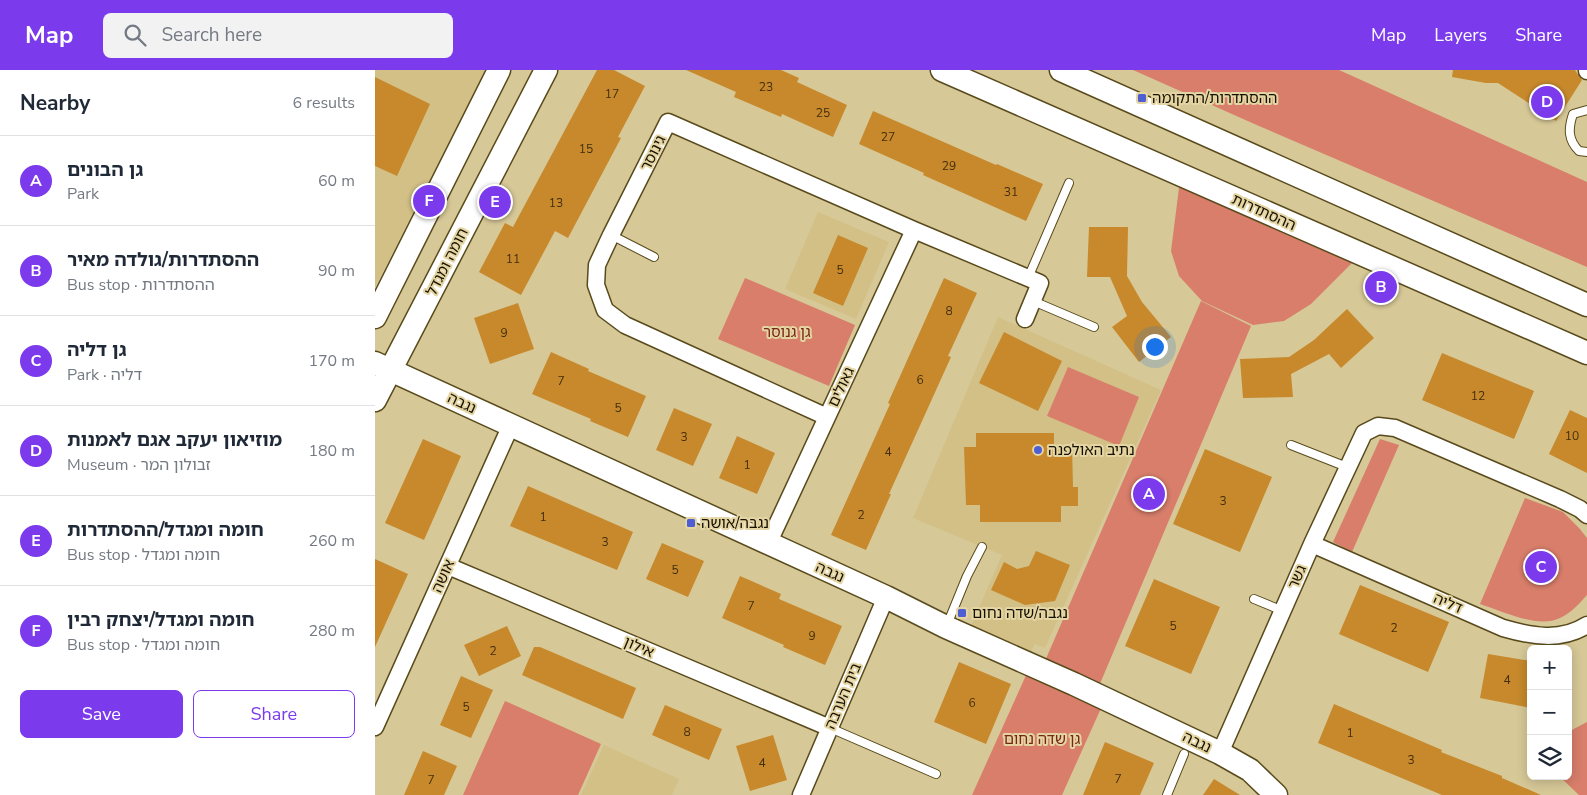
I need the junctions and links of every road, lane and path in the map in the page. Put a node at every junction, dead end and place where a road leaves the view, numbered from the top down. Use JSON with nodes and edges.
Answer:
{"nodes":[{"id":1,"x":499,"y":70,"type":"edge"},
{"id":2,"x":546,"y":70,"type":"edge"},
{"id":3,"x":942,"y":70,"type":"edge"},
{"id":4,"x":1061,"y":70,"type":"edge"},
{"id":5,"x":1587,"y":110,"type":"edge"},
{"id":6,"x":1587,"y":152,"type":"edge"},
{"id":7,"x":1069,"y":183,"type":"dead end"},
{"id":8,"x":913,"y":230,"type":"junction"},
{"id":9,"x":611,"y":235,"type":"junction"},
{"id":10,"x":654,"y":256,"type":"dead end"},
{"id":11,"x":1028,"y":278,"type":"junction"},
{"id":12,"x":1033,"y":301,"type":"junction"},
{"id":13,"x":1587,"y":305,"type":"edge"},
{"id":14,"x":375,"y":317,"type":"edge"},
{"id":15,"x":1025,"y":319,"type":"dead end"},
{"id":16,"x":1094,"y":327,"type":"dead end"},
{"id":17,"x":1587,"y":353,"type":"edge"},
{"id":18,"x":383,"y":366,"type":"edge"},
{"id":19,"x":375,"y":400,"type":"edge"},
{"id":20,"x":827,"y":417,"type":"junction"},
{"id":21,"x":511,"y":425,"type":"junction"},
{"id":22,"x":1291,"y":445,"type":"dead end"},
{"id":23,"x":1347,"y":467,"type":"junction"},
{"id":24,"x":1587,"y":515,"type":"edge"},
{"id":25,"x":768,"y":544,"type":"junction"},
{"id":26,"x":1312,"y":544,"type":"junction"},
{"id":27,"x":982,"y":547,"type":"dead end"},
{"id":28,"x":448,"y":566,"type":"junction"},
{"id":29,"x":886,"y":597,"type":"junction"},
{"id":30,"x":1254,"y":599,"type":"dead end"},
{"id":31,"x":1283,"y":611,"type":"junction"},
{"id":32,"x":1587,"y":625,"type":"edge"},
{"id":33,"x":946,"y":627,"type":"junction"},
{"id":34,"x":375,"y":727,"type":"edge"},
{"id":35,"x":829,"y":728,"type":"junction"},
{"id":36,"x":1184,"y":754,"type":"dead end"},
{"id":37,"x":1221,"y":754,"type":"junction"},
{"id":38,"x":936,"y":774,"type":"dead end"},
{"id":39,"x":801,"y":795,"type":"edge"},
{"id":40,"x":1167,"y":795,"type":"edge"},
{"id":41,"x":1276,"y":795,"type":"edge"}],
"edges":[{"from":1,"to":14,"type":"street"},
{"from":2,"to":18,"type":"street","name":"חומה ומגדל"},
{"from":3,"to":17,"type":"street","name":"ההסתדרות"},
{"from":4,"to":13,"type":"street"},
{"from":5,"to":6,"type":"lane"},
{"from":7,"to":11,"type":"lane"},
{"from":8,"to":9,"type":"street","name":"גינוסר"},
{"from":8,"to":11,"type":"street","name":"גינוסר"},
{"from":8,"to":20,"type":"street","name":"גאולים"},
{"from":9,"to":10,"type":"lane"},
{"from":9,"to":20,"type":"street","name":"גינוסר"},
{"from":11,"to":12,"type":"street"},
{"from":12,"to":15,"type":"street"},
{"from":12,"to":16,"type":"lane"},
{"from":18,"to":19,"type":"street","name":"חומה ומגדל"},
{"from":18,"to":21,"type":"street","name":"נגבה"},
{"from":20,"to":25,"type":"street","name":"גאולים"},
{"from":21,"to":25,"type":"street","name":"נגבה"},
{"from":21,"to":28,"type":"street","name":"אושה"},
{"from":22,"to":23,"type":"lane"},
{"from":23,"to":24,"type":"street","name":"גשר"},
{"from":23,"to":26,"type":"street","name":"גשר"},
{"from":25,"to":29,"type":"street","name":"נגבה"},
{"from":26,"to":31,"type":"street","name":"גשר"},
{"from":26,"to":32,"type":"street","name":"דליה"},
{"from":27,"to":33,"type":"lane"},
{"from":28,"to":34,"type":"street","name":"אושה"},
{"from":28,"to":35,"type":"street","name":"אילון"},
{"from":29,"to":33,"type":"street","name":"נגבה"},
{"from":29,"to":35,"type":"street","name":"בית הערבה"},
{"from":30,"to":31,"type":"lane"},
{"from":31,"to":37,"type":"street","name":"גשר"},
{"from":33,"to":37,"type":"street","name":"נגבה"},
{"from":35,"to":38,"type":"lane"},
{"from":35,"to":39,"type":"street","name":"בית הערבה"},
{"from":36,"to":40,"type":"lane"},
{"from":37,"to":41,"type":"street","name":"נגבה"}]}
